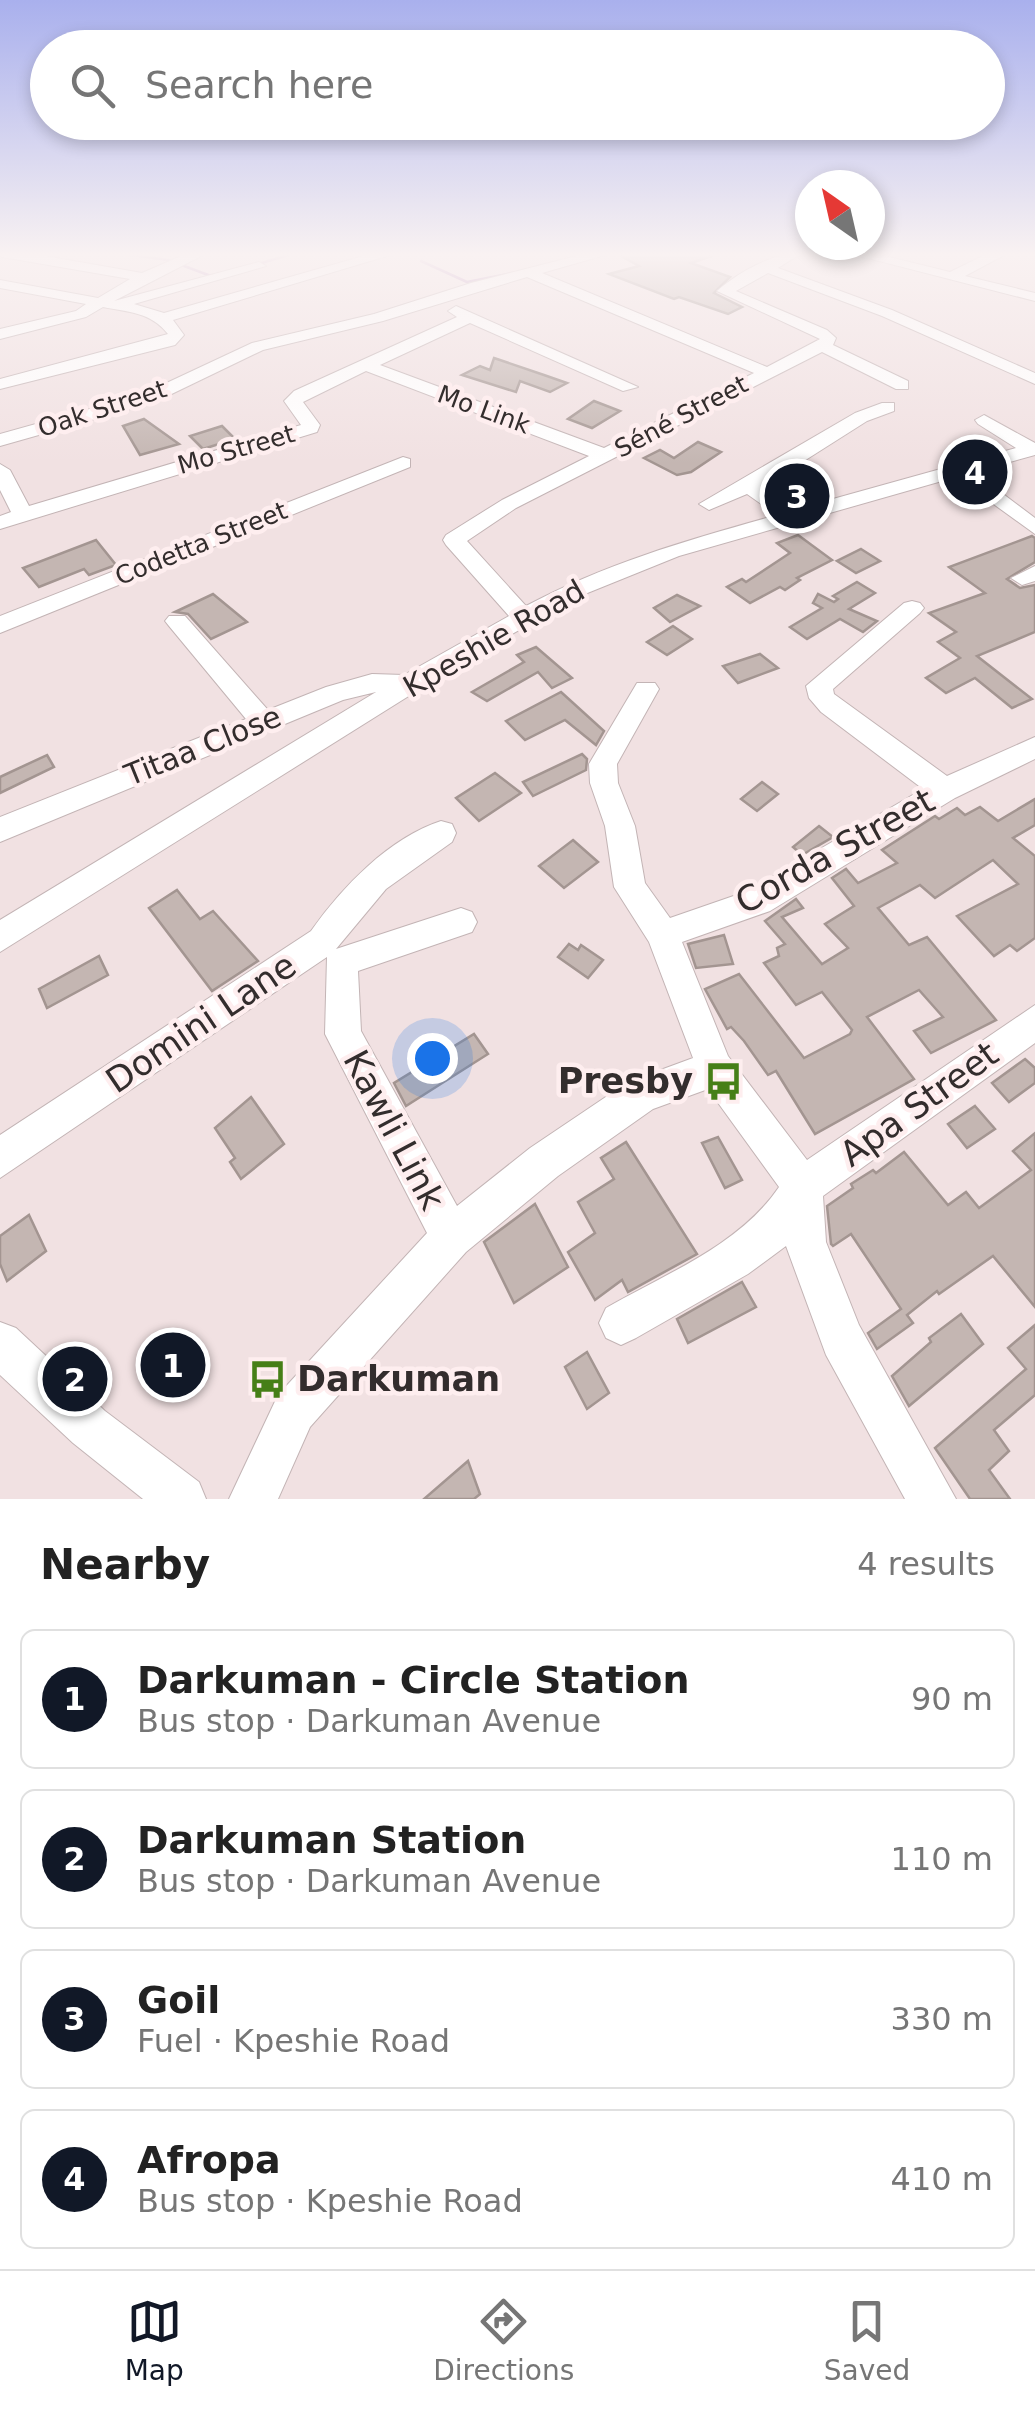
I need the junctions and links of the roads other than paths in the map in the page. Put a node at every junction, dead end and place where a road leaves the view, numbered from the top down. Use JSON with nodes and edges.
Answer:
{"nodes":[{"id":1,"x":16,"y":323,"type":"edge"},
{"id":2,"x":53,"y":323,"type":"edge"},
{"id":3,"x":167,"y":323,"type":"edge"},
{"id":4,"x":357,"y":323,"type":"edge"},
{"id":5,"x":456,"y":323,"type":"edge"},
{"id":6,"x":484,"y":323,"type":"edge"},
{"id":7,"x":649,"y":323,"type":"edge"},
{"id":8,"x":795,"y":323,"type":"edge"},
{"id":9,"x":909,"y":323,"type":"edge"},
{"id":10,"x":37,"y":327,"type":"junction"},
{"id":11,"x":0,"y":334,"type":"edge"},
{"id":12,"x":822,"y":346,"type":"junction"},
{"id":13,"x":363,"y":364,"type":"junction"},
{"id":14,"x":766,"y":372,"type":"junction"},
{"id":15,"x":1035,"y":379,"type":"edge"},
{"id":16,"x":0,"y":384,"type":"edge"},
{"id":17,"x":902,"y":385,"type":"dead end"},
{"id":18,"x":629,"y":387,"type":"dead end"},
{"id":19,"x":888,"y":407,"type":"dead end"},
{"id":20,"x":984,"y":420,"type":"dead end"},
{"id":21,"x":0,"y":440,"type":"edge"},
{"id":22,"x":1033,"y":449,"type":"edge"},
{"id":23,"x":604,"y":455,"type":"junction"},
{"id":24,"x":403,"y":462,"type":"dead end"},
{"id":25,"x":0,"y":470,"type":"edge"},
{"id":26,"x":958,"y":470,"type":"junction"},
{"id":27,"x":753,"y":483,"type":"junction"},
{"id":28,"x":709,"y":504,"type":"dead end"},
{"id":29,"x":22,"y":514,"type":"junction"},
{"id":30,"x":793,"y":516,"type":"junction"},
{"id":31,"x":0,"y":523,"type":"edge"},
{"id":32,"x":1035,"y":528,"type":"edge"},
{"id":33,"x":912,"y":608,"type":"dead end"},
{"id":34,"x":524,"y":618,"type":"junction"},
{"id":35,"x":178,"y":621,"type":"dead end"},
{"id":36,"x":0,"y":625,"type":"edge"},
{"id":37,"x":412,"y":684,"type":"junction"},
{"id":38,"x":646,"y":689,"type":"dead end"},
{"id":39,"x":262,"y":720,"type":"junction"},
{"id":40,"x":1035,"y":747,"type":"edge"},
{"id":41,"x":945,"y":790,"type":"junction"},
{"id":42,"x":0,"y":830,"type":"edge"},
{"id":43,"x":441,"y":832,"type":"dead end"},
{"id":44,"x":461,"y":922,"type":"dead end"},
{"id":45,"x":663,"y":935,"type":"junction"},
{"id":46,"x":0,"y":937,"type":"edge"},
{"id":47,"x":332,"y":952,"type":"junction"},
{"id":48,"x":1035,"y":1022,"type":"edge"},
{"id":49,"x":715,"y":1068,"type":"junction"},
{"id":50,"x":0,"y":1158,"type":"edge"},
{"id":51,"x":803,"y":1187,"type":"junction"},
{"id":52,"x":451,"y":1237,"type":"junction"},
{"id":53,"x":621,"y":1323,"type":"dead end"},
{"id":54,"x":0,"y":1344,"type":"edge"},
{"id":55,"x":182,"y":1499,"type":"edge"},
{"id":56,"x":253,"y":1499,"type":"edge"},
{"id":57,"x":932,"y":1499,"type":"edge"}],
"edges":[{"from":1,"to":10,"type":"street"},
{"from":2,"to":10,"type":"street"},
{"from":3,"to":16,"type":"street"},
{"from":4,"to":21,"type":"street","name":"Oak Street"},
{"from":5,"to":13,"type":"street","name":"Mo Street"},
{"from":6,"to":18,"type":"street"},
{"from":7,"to":14,"type":"street"},
{"from":8,"to":12,"type":"street"},
{"from":9,"to":15,"type":"street"},
{"from":10,"to":11,"type":"street"},
{"from":12,"to":14,"type":"street","name":"Séné Street"},
{"from":12,"to":17,"type":"street"},
{"from":13,"to":23,"type":"street","name":"Mo Link"},
{"from":13,"to":29,"type":"street","name":"Mo Street"},
{"from":14,"to":23,"type":"street","name":"Séné Street"},
{"from":19,"to":27,"type":"street"},
{"from":20,"to":22,"type":"street"},
{"from":22,"to":26,"type":"street","name":"Kpeshie Road"},
{"from":23,"to":34,"type":"street","name":"Séné Street"},
{"from":24,"to":36,"type":"street","name":"Codetta Street"},
{"from":25,"to":29,"type":"street"},
{"from":26,"to":30,"type":"street","name":"Kpeshie Road"},
{"from":26,"to":32,"type":"street"},
{"from":27,"to":28,"type":"street"},
{"from":27,"to":30,"type":"street"},
{"from":29,"to":31,"type":"street","name":"Mo Street"},
{"from":30,"to":34,"type":"street","name":"Kpeshie Road"},
{"from":33,"to":41,"type":"street"},
{"from":34,"to":37,"type":"street","name":"Kpeshie Road"},
{"from":35,"to":39,"type":"street"},
{"from":37,"to":39,"type":"street","name":"Titaa Close"},
{"from":37,"to":46,"type":"street","name":"Kpeshie Road"},
{"from":38,"to":45,"type":"street"},
{"from":39,"to":42,"type":"street","name":"Titaa Close"},
{"from":40,"to":41,"type":"street","name":"Corda Street"},
{"from":41,"to":45,"type":"street","name":"Corda Street"},
{"from":43,"to":47,"type":"street"},
{"from":44,"to":47,"type":"street","name":"Domini Lane"},
{"from":45,"to":49,"type":"street"},
{"from":47,"to":50,"type":"street","name":"Domini Lane"},
{"from":47,"to":52,"type":"street","name":"Kawli Link"},
{"from":48,"to":51,"type":"street","name":"Apa Street"},
{"from":49,"to":51,"type":"street"},
{"from":49,"to":52,"type":"street"},
{"from":51,"to":53,"type":"street"},
{"from":51,"to":57,"type":"street"},
{"from":52,"to":56,"type":"street"},
{"from":54,"to":55,"type":"street"}]}
